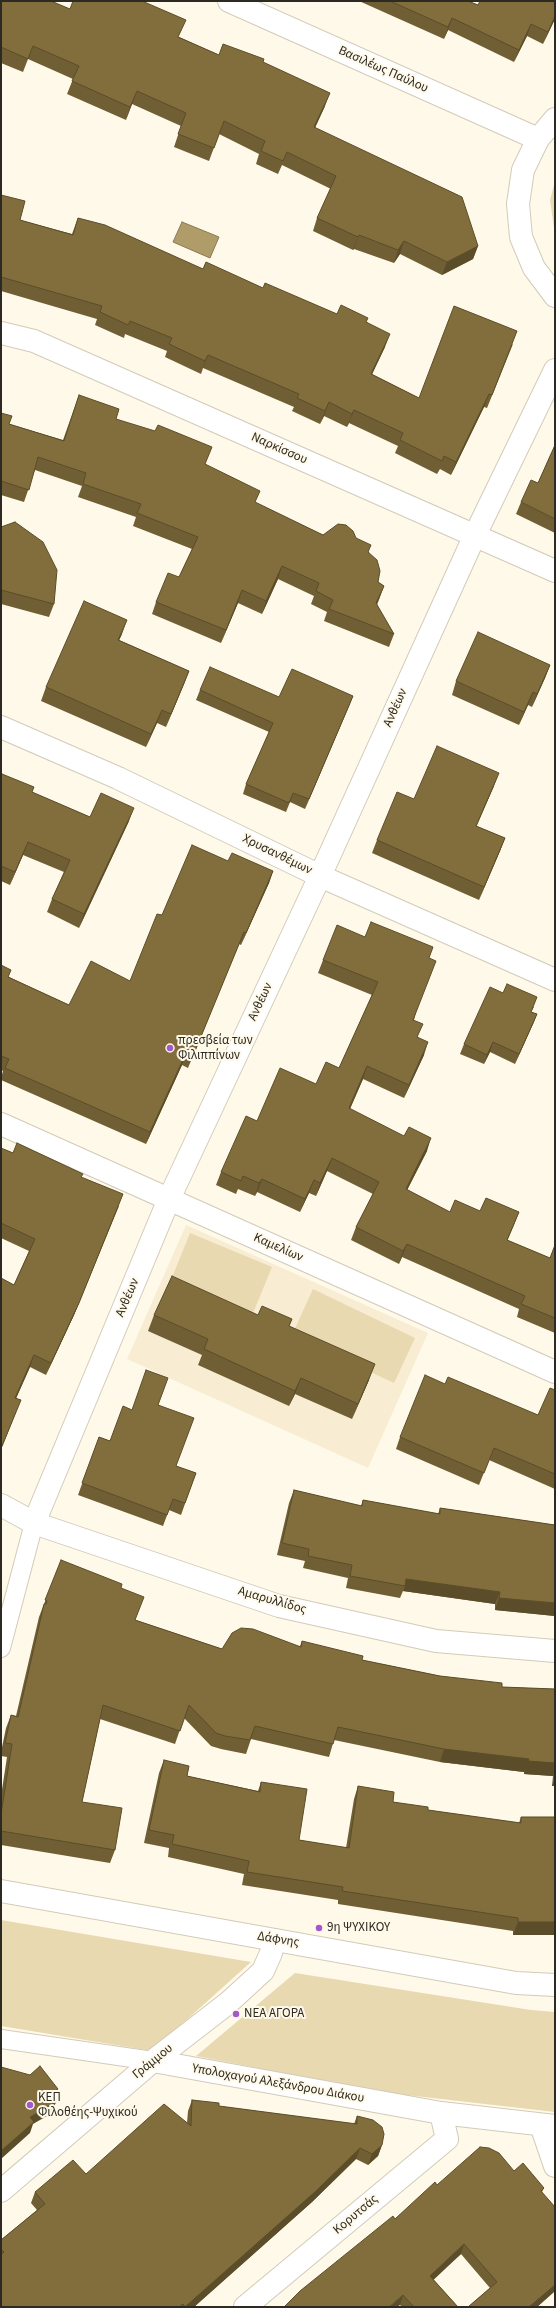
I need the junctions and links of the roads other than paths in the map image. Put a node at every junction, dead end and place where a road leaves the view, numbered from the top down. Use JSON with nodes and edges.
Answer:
{"nodes":[{"id":1,"x":229,"y":1,"type":"edge"},
{"id":2,"x":555,"y":119,"type":"edge"},
{"id":3,"x":538,"y":139,"type":"junction"},
{"id":4,"x":555,"y":296,"type":"edge"},
{"id":5,"x":1,"y":333,"type":"edge"},
{"id":6,"x":555,"y":370,"type":"edge"},
{"id":7,"x":475,"y":535,"type":"junction"},
{"id":8,"x":555,"y":572,"type":"edge"},
{"id":9,"x":1,"y":727,"type":"edge"},
{"id":10,"x":320,"y":876,"type":"junction"},
{"id":11,"x":555,"y":980,"type":"edge"},
{"id":12,"x":1,"y":1124,"type":"edge"},
{"id":13,"x":169,"y":1199,"type":"junction"},
{"id":14,"x":555,"y":1372,"type":"edge"},
{"id":15,"x":1,"y":1505,"type":"edge"},
{"id":16,"x":34,"y":1523,"type":"junction"},
{"id":17,"x":1,"y":1648,"type":"edge"},
{"id":18,"x":555,"y":1651,"type":"edge"},
{"id":19,"x":1,"y":1891,"type":"edge"},
{"id":20,"x":274,"y":1940,"type":"junction"},
{"id":21,"x":555,"y":1985,"type":"edge"},
{"id":22,"x":1,"y":2039,"type":"edge"},
{"id":23,"x":153,"y":2061,"type":"junction"},
{"id":24,"x":441,"y":2113,"type":"junction"},
{"id":25,"x":548,"y":2126,"type":"edge"},
{"id":26,"x":555,"y":2166,"type":"edge"},
{"id":27,"x":1,"y":2191,"type":"edge"},
{"id":28,"x":245,"y":2307,"type":"edge"}],
"edges":[{"from":1,"to":3,"type":"street","name":"Βασιλέως Παύλου"},
{"from":2,"to":3,"type":"street"},
{"from":3,"to":4,"type":"street"},
{"from":5,"to":7,"type":"street","name":"Ναρκίσσου"},
{"from":6,"to":7,"type":"street","name":"Ανθέων"},
{"from":7,"to":8,"type":"street","name":"Ναρκίσσου"},
{"from":7,"to":10,"type":"street","name":"Ανθέων"},
{"from":9,"to":10,"type":"street","name":"Χρυσανθέμων"},
{"from":10,"to":11,"type":"street","name":"Χρυσανθέμων"},
{"from":10,"to":13,"type":"street","name":"Ανθέων"},
{"from":12,"to":13,"type":"street","name":"Καμελίων"},
{"from":13,"to":14,"type":"street","name":"Καμελίων"},
{"from":13,"to":16,"type":"street","name":"Ανθέων"},
{"from":15,"to":16,"type":"street","name":"Αμαρυλλίδος"},
{"from":16,"to":17,"type":"street","name":"Ανθέων"},
{"from":16,"to":18,"type":"street","name":"Αμαρυλλίδος"},
{"from":19,"to":20,"type":"street","name":"Δάφνης"},
{"from":20,"to":21,"type":"street","name":"Δάφνης"},
{"from":20,"to":23,"type":"street","name":"Γράμμου"},
{"from":22,"to":23,"type":"street","name":"Υπολοχαγού Αλεξάνδρου Διάκου"},
{"from":23,"to":24,"type":"street","name":"Υπολοχαγού Αλεξάνδρου Διάκου"},
{"from":23,"to":27,"type":"street","name":"Γράμμου"},
{"from":24,"to":25,"type":"street","name":"Υπολοχαγού Αλεξάνδρου Διάκου"},
{"from":24,"to":28,"type":"street","name":"Κορυτσάς"},
{"from":25,"to":26,"type":"street"}]}
